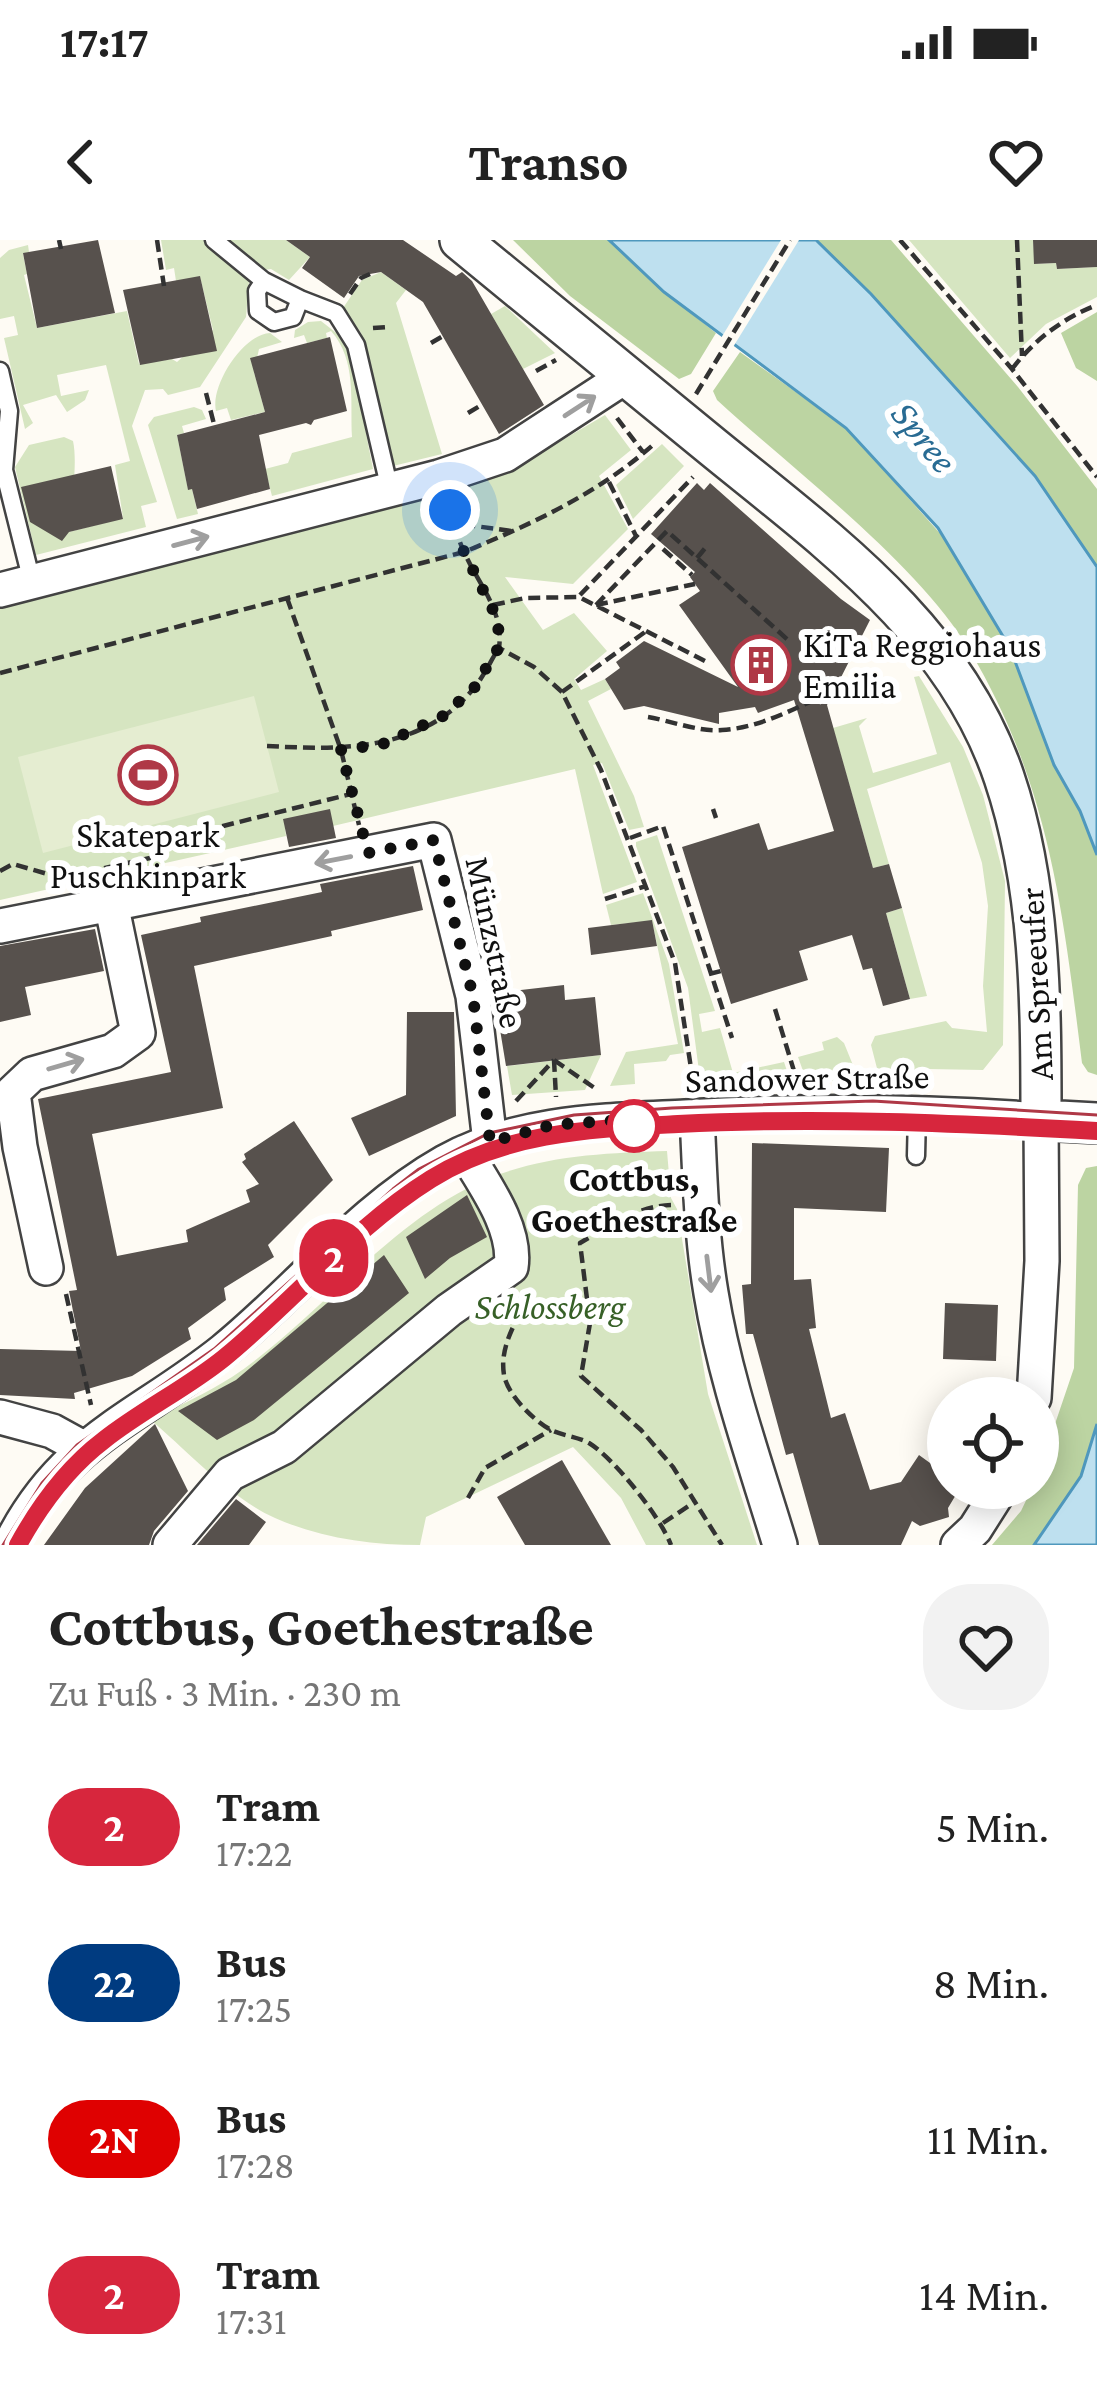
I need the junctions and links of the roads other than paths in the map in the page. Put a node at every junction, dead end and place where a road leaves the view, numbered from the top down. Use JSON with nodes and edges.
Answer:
{"nodes":[{"id":1,"x":214,"y":240,"type":"edge"},
{"id":2,"x":460,"y":240,"type":"edge"},
{"id":3,"x":264,"y":281,"type":"junction"},
{"id":4,"x":300,"y":299,"type":"junction"},
{"id":5,"x":0,"y":371,"type":"edge"},
{"id":6,"x":626,"y":376,"type":"junction"},
{"id":7,"x":390,"y":490,"type":"junction"},
{"id":8,"x":16,"y":586,"type":"edge"},
{"id":9,"x":111,"y":903,"type":"junction"},
{"id":10,"x":0,"y":926,"type":"edge"},
{"id":11,"x":696,"y":1104,"type":"junction"},
{"id":12,"x":917,"y":1114,"type":"junction"},
{"id":13,"x":1067,"y":1121,"type":"edge"},
{"id":14,"x":477,"y":1147,"type":"junction"},
{"id":15,"x":10,"y":1148,"type":"edge"},
{"id":16,"x":916,"y":1156,"type":"dead end"},
{"id":17,"x":55,"y":1278,"type":"road end"},
{"id":18,"x":1035,"y":1377,"type":"edge"},
{"id":19,"x":0,"y":1417,"type":"edge"},
{"id":20,"x":83,"y":1448,"type":"junction"},
{"id":21,"x":987,"y":1509,"type":"edge"},
{"id":22,"x":10,"y":1545,"type":"edge"},
{"id":23,"x":170,"y":1545,"type":"edge"},
{"id":24,"x":780,"y":1545,"type":"edge"},
{"id":25,"x":958,"y":1545,"type":"edge"}],
"edges":[{"from":1,"to":3,"type":"lane"},
{"from":2,"to":6,"type":"street","name":"Am Spreeufer"},
{"from":3,"to":4,"type":"lane"},
{"from":3,"to":4,"type":"lane"},
{"from":4,"to":7,"type":"lane"},
{"from":5,"to":8,"type":"lane"},
{"from":7,"to":6,"type":"street","one_way":true},
{"from":6,"to":13,"type":"street","name":"Am Spreeufer"},
{"from":8,"to":7,"type":"street","one_way":true},
{"from":9,"to":10,"type":"street","name":"Münzstraße"},
{"from":14,"to":9,"type":"street","name":"Münzstraße","one_way":true},
{"from":15,"to":9,"type":"street","one_way":true},
{"from":11,"to":12,"type":"street","name":"Sandower Straße"},
{"from":11,"to":14,"type":"street","name":"Sandower Straße"},
{"from":11,"to":24,"type":"street","one_way":true},
{"from":12,"to":13,"type":"street","name":"Sandower Straße"},
{"from":12,"to":16,"type":"lane"},
{"from":13,"to":18,"type":"street","name":"Am Spreeufer"},
{"from":14,"to":20,"type":"street","name":"Sandower Straße"},
{"from":14,"to":23,"type":"street"},
{"from":15,"to":17,"type":"street"},
{"from":19,"to":20,"type":"street"},
{"from":20,"to":22,"type":"street","name":"Sandower Straße"},
{"from":21,"to":25,"type":"street"}]}
